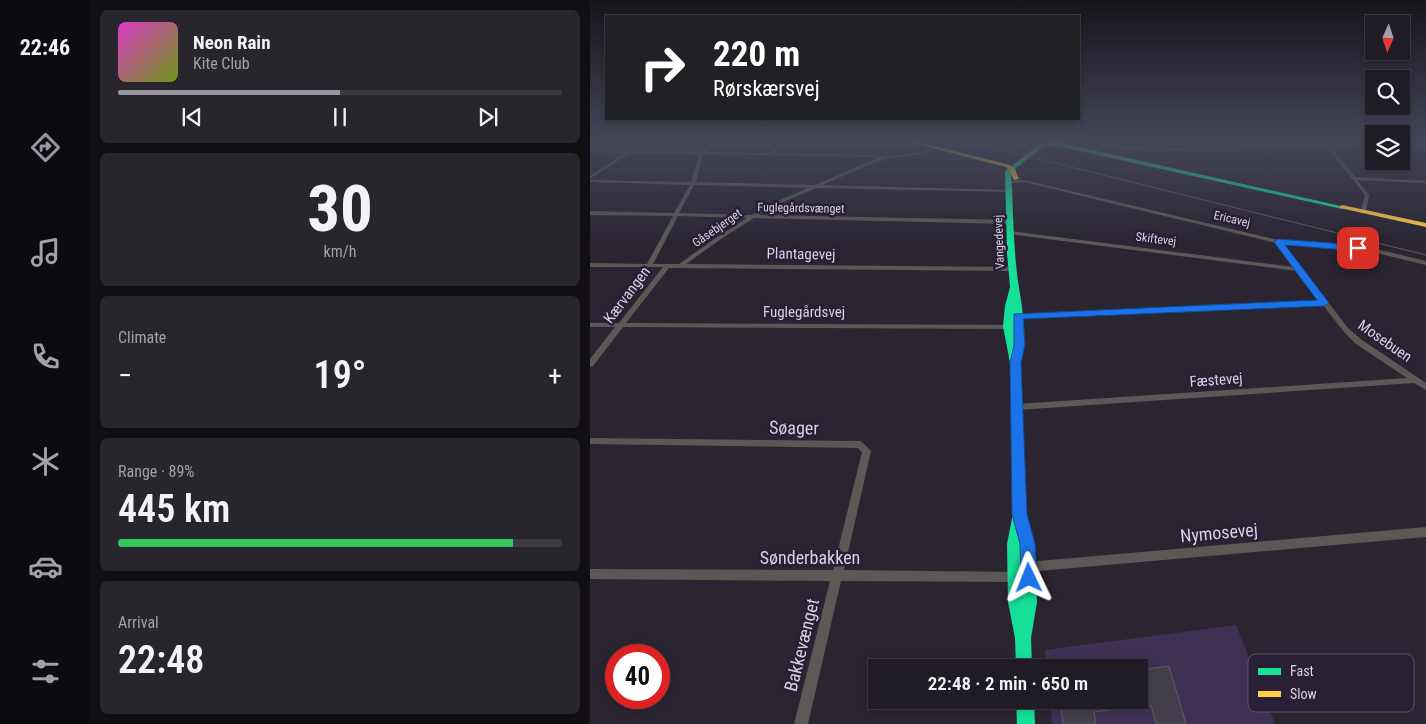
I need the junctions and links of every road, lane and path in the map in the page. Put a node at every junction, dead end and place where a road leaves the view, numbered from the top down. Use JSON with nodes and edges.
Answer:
{"nodes":[{"id":1,"x":695,"y":176,"type":"edge"},
{"id":2,"x":839,"y":176,"type":"edge"},
{"id":3,"x":1020,"y":176,"type":"edge"},
{"id":4,"x":1198,"y":176,"type":"edge"},
{"id":5,"x":1353,"y":178,"type":"joint"},
{"id":6,"x":590,"y":180,"type":"edge"},
{"id":7,"x":1426,"y":182,"type":"edge"},
{"id":8,"x":693,"y":183,"type":"junction"},
{"id":9,"x":817,"y":186,"type":"junction"},
{"id":10,"x":1012,"y":186,"type":"junction"},
{"id":11,"x":1364,"y":212,"type":"junction"},
{"id":12,"x":590,"y":213,"type":"edge"},
{"id":13,"x":676,"y":215,"type":"junction"},
{"id":14,"x":751,"y":216,"type":"junction"},
{"id":15,"x":1011,"y":222,"type":"junction"},
{"id":16,"x":1426,"y":225,"type":"edge"},
{"id":17,"x":1011,"y":233,"type":"junction"},
{"id":18,"x":1278,"y":242,"type":"junction"},
{"id":19,"x":1426,"y":263,"type":"edge"},
{"id":20,"x":590,"y":265,"type":"edge"},
{"id":21,"x":649,"y":265,"type":"junction"},
{"id":22,"x":681,"y":265,"type":"junction"},
{"id":23,"x":667,"y":266,"type":"junction"},
{"id":24,"x":1012,"y":269,"type":"junction"},
{"id":25,"x":1297,"y":269,"type":"junction"},
{"id":26,"x":1324,"y":303,"type":"junction"},
{"id":27,"x":1014,"y":321,"type":"junction"},
{"id":28,"x":590,"y":325,"type":"edge"},
{"id":29,"x":620,"y":325,"type":"junction"},
{"id":30,"x":590,"y":364,"type":"edge"},
{"id":31,"x":1416,"y":380,"type":"junction"},
{"id":32,"x":1426,"y":387,"type":"edge"},
{"id":33,"x":1017,"y":408,"type":"junction"},
{"id":34,"x":590,"y":441,"type":"edge"},
{"id":35,"x":1020,"y":514,"type":"junction"},
{"id":36,"x":1426,"y":532,"type":"edge"},
{"id":37,"x":1015,"y":572,"type":"junction"},
{"id":38,"x":1029,"y":572,"type":"junction"},
{"id":39,"x":590,"y":574,"type":"edge"},
{"id":40,"x":837,"y":575,"type":"junction"},
{"id":41,"x":1024,"y":638,"type":"junction"},
{"id":42,"x":1024,"y":659,"type":"edge"},
{"id":43,"x":1025,"y":709,"type":"edge"},
{"id":44,"x":801,"y":724,"type":"edge"},
{"id":45,"x":1026,"y":724,"type":"edge"}],
"edges":[{"from":1,"to":8,"type":"street","name":"Kærvangen"},
{"from":2,"to":9,"type":"street","name":"Gåsebjerget"},
{"from":3,"to":10,"type":"street"},
{"from":4,"to":11,"type":"street"},
{"from":5,"to":7,"type":"street"},
{"from":5,"to":11,"type":"street"},
{"from":6,"to":8,"type":"street","name":"Ericavej"},
{"from":8,"to":9,"type":"street","name":"Ericavej"},
{"from":8,"to":13,"type":"street","name":"Kærvangen"},
{"from":9,"to":10,"type":"street","name":"Ericavej"},
{"from":9,"to":14,"type":"street","name":"Gåsebjerget"},
{"from":10,"to":15,"type":"street","name":"Vangedevej"},
{"from":10,"to":18,"type":"street","name":"Ericavej"},
{"from":11,"to":16,"type":"street"},
{"from":12,"to":13,"type":"street","name":"Fuglegårdsvænget"},
{"from":13,"to":14,"type":"street","name":"Fuglegårdsvænget"},
{"from":13,"to":21,"type":"street","name":"Kærvangen"},
{"from":14,"to":15,"type":"street","name":"Fuglegårdsvænget"},
{"from":14,"to":22,"type":"street","name":"Gåsebjerget"},
{"from":15,"to":17,"type":"street","name":"Vangedevej"},
{"from":17,"to":24,"type":"street","name":"Vangedevej"},
{"from":17,"to":25,"type":"street","name":"Skiftevej"},
{"from":18,"to":19,"type":"street","name":"Ericavej"},
{"from":18,"to":25,"type":"street","name":"Mosebuen"},
{"from":20,"to":21,"type":"street","name":"Plantagevej"},
{"from":21,"to":23,"type":"street","name":"Plantagevej"},
{"from":22,"to":23,"type":"street","name":"Plantagevej"},
{"from":22,"to":24,"type":"street","name":"Plantagevej"},
{"from":23,"to":29,"type":"street","name":"Kærvangen"},
{"from":24,"to":27,"type":"street","name":"Vangedevej"},
{"from":25,"to":26,"type":"street","name":"Mosebuen"},
{"from":26,"to":27,"type":"street","name":"Fuglegårdsvej"},
{"from":26,"to":31,"type":"street","name":"Mosebuen"},
{"from":27,"to":29,"type":"street","name":"Fuglegårdsvej"},
{"from":27,"to":33,"type":"street","name":"Vangedevej"},
{"from":28,"to":29,"type":"street","name":"Fuglegårdsvej"},
{"from":29,"to":30,"type":"street","name":"Kærvangen"},
{"from":31,"to":32,"type":"street","name":"Mosebuen"},
{"from":31,"to":33,"type":"street","name":"Fæstevej"},
{"from":33,"to":35,"type":"street","name":"Vangedevej"},
{"from":34,"to":40,"type":"street","name":"Søager"},
{"from":35,"to":37,"type":"street","name":"Vangedevej"},
{"from":35,"to":38,"type":"street","name":"Vangedevej"},
{"from":36,"to":38,"type":"street","name":"Nymosevej"},
{"from":37,"to":38,"type":"street","name":"Sønderbakken"},
{"from":37,"to":40,"type":"street","name":"Sønderbakken"},
{"from":37,"to":41,"type":"street","name":"Vangedevej"},
{"from":38,"to":41,"type":"street","name":"Vangedevej"},
{"from":39,"to":40,"type":"street","name":"Sønderbakken"},
{"from":40,"to":44,"type":"street","name":"Bakkevænget"},
{"from":41,"to":42,"type":"street","name":"Vangedevej"},
{"from":43,"to":45,"type":"street"}]}
